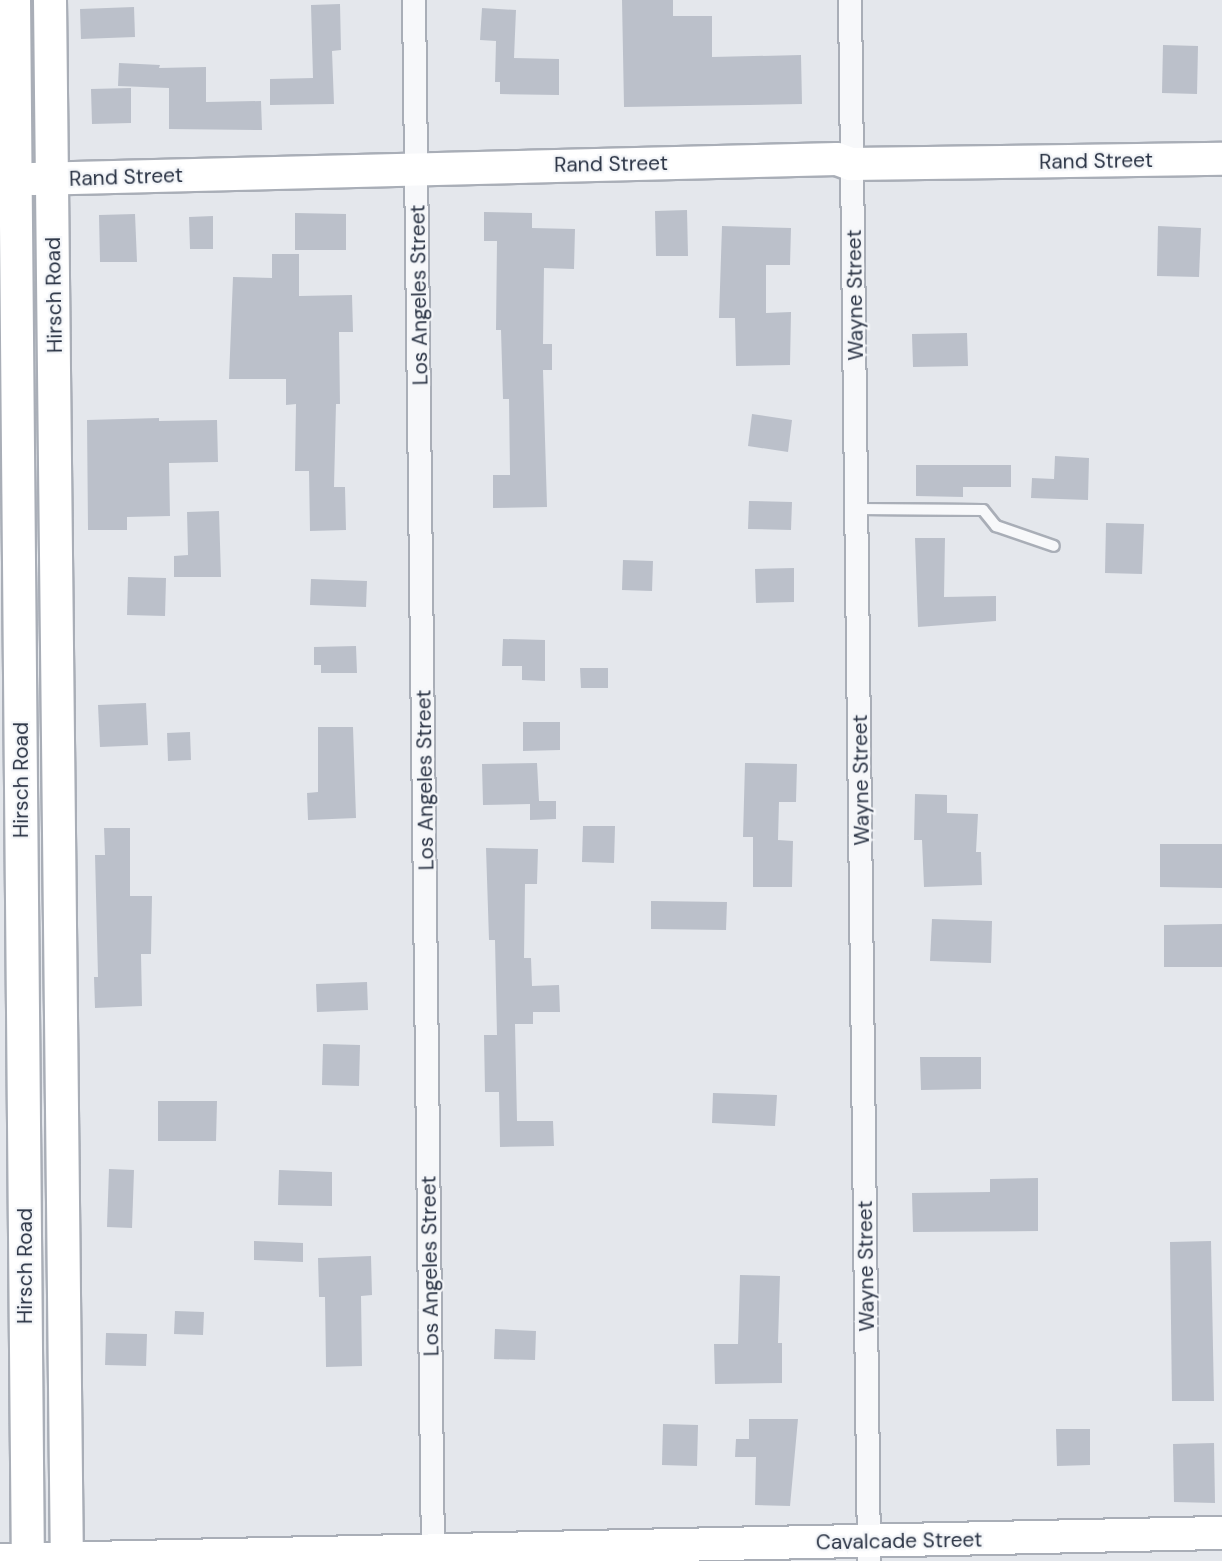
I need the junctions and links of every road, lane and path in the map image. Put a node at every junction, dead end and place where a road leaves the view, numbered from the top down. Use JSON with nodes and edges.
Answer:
{"nodes":[{"id":1,"x":14,"y":0,"type":"edge"},
{"id":2,"x":50,"y":0,"type":"edge"},
{"id":3,"x":414,"y":0,"type":"edge"},
{"id":4,"x":850,"y":0,"type":"edge"},
{"id":5,"x":1222,"y":159,"type":"edge"},
{"id":6,"x":851,"y":164,"type":"junction"},
{"id":7,"x":416,"y":168,"type":"junction"},
{"id":8,"x":53,"y":179,"type":"junction"},
{"id":9,"x":9,"y":180,"type":"edge"},
{"id":10,"x":858,"y":509,"type":"junction"},
{"id":11,"x":1054,"y":546,"type":"dead end"},
{"id":12,"x":22,"y":864,"type":"junction"},
{"id":13,"x":60,"y":864,"type":"junction"},
{"id":14,"x":1222,"y":1533,"type":"edge"},
{"id":15,"x":1165,"y":1548,"type":"edge"},
{"id":16,"x":869,"y":1552,"type":"edge"},
{"id":17,"x":433,"y":1554,"type":"edge"},
{"id":18,"x":0,"y":1560,"type":"edge"},
{"id":19,"x":67,"y":1560,"type":"edge"},
{"id":20,"x":28,"y":1561,"type":"edge"}],
"edges":[{"from":1,"to":9,"type":"main road","name":"Hirsch Road"},
{"from":2,"to":8,"type":"main road","name":"Hirsch Road"},
{"from":3,"to":7,"type":"street","name":"Los Angeles Street"},
{"from":4,"to":6,"type":"street","name":"Wayne Street"},
{"from":5,"to":6,"type":"main road","name":"Rand Street"},
{"from":6,"to":7,"type":"main road","name":"Rand Street"},
{"from":6,"to":10,"type":"street","name":"Wayne Street"},
{"from":7,"to":8,"type":"main road","name":"Rand Street"},
{"from":7,"to":17,"type":"street","name":"Los Angeles Street"},
{"from":8,"to":9,"type":"main road","name":"Rand Street"},
{"from":8,"to":13,"type":"main road","name":"Hirsch Road"},
{"from":9,"to":12,"type":"main road","name":"Hirsch Road"},
{"from":10,"to":11,"type":"lane"},
{"from":10,"to":16,"type":"street","name":"Wayne Street"},
{"from":12,"to":13,"type":"main road"},
{"from":12,"to":20,"type":"main road","name":"Hirsch Road"},
{"from":13,"to":19,"type":"main road","name":"Hirsch Road"},
{"from":14,"to":15,"type":"main road","name":"Cavalcade Street"},
{"from":15,"to":16,"type":"main road","name":"Cavalcade Street"},
{"from":16,"to":17,"type":"main road","name":"Cavalcade Street"},
{"from":17,"to":19,"type":"main road","name":"Cavalcade Street"},
{"from":18,"to":20,"type":"main road","name":"Cavalcade Street"},
{"from":19,"to":20,"type":"main road","name":"Cavalcade Street"}]}
